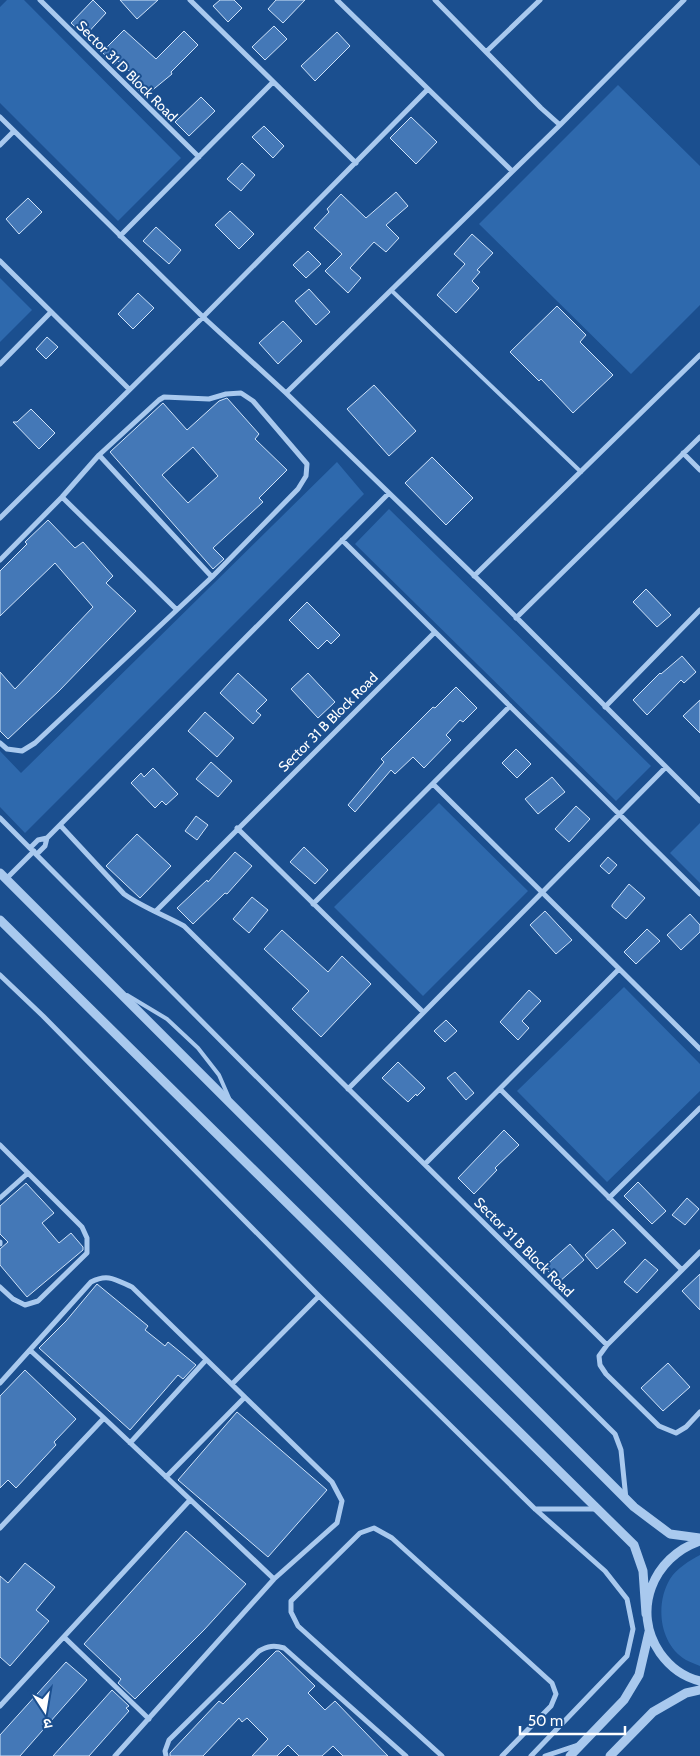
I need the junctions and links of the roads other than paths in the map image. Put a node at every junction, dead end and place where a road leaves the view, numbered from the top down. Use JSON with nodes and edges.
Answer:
{"nodes":[{"id":1,"x":40,"y":0,"type":"edge"},
{"id":2,"x":190,"y":0,"type":"edge"},
{"id":3,"x":337,"y":0,"type":"edge"},
{"id":4,"x":435,"y":0,"type":"edge"},
{"id":5,"x":540,"y":0,"type":"edge"},
{"id":6,"x":684,"y":0,"type":"edge"},
{"id":7,"x":486,"y":52,"type":"junction"},
{"id":8,"x":273,"y":82,"type":"junction"},
{"id":9,"x":428,"y":89,"type":"junction"},
{"id":10,"x":0,"y":117,"type":"edge"},
{"id":11,"x":560,"y":126,"type":"junction"},
{"id":12,"x":14,"y":131,"type":"junction"},
{"id":13,"x":0,"y":145,"type":"edge"},
{"id":14,"x":199,"y":157,"type":"junction"},
{"id":15,"x":356,"y":163,"type":"junction"},
{"id":16,"x":512,"y":171,"type":"junction"},
{"id":17,"x":120,"y":236,"type":"junction"},
{"id":18,"x":0,"y":262,"type":"edge"},
{"id":19,"x":392,"y":291,"type":"junction"},
{"id":20,"x":51,"y":312,"type":"junction"},
{"id":21,"x":203,"y":317,"type":"junction"},
{"id":22,"x":700,"y":355,"type":"edge"},
{"id":23,"x":0,"y":364,"type":"edge"},
{"id":24,"x":129,"y":390,"type":"junction"},
{"id":25,"x":286,"y":393,"type":"junction"},
{"id":26,"x":700,"y":436,"type":"edge"},
{"id":27,"x":683,"y":453,"type":"junction"},
{"id":28,"x":99,"y":455,"type":"junction"},
{"id":29,"x":700,"y":470,"type":"edge"},
{"id":30,"x":581,"y":472,"type":"junction"},
{"id":31,"x":389,"y":493,"type":"junction"},
{"id":32,"x":62,"y":497,"type":"junction"},
{"id":33,"x":0,"y":518,"type":"edge"},
{"id":34,"x":342,"y":540,"type":"junction"},
{"id":35,"x":0,"y":560,"type":"edge"},
{"id":36,"x":474,"y":576,"type":"junction"},
{"id":37,"x":212,"y":577,"type":"junction"},
{"id":38,"x":176,"y":609,"type":"junction"},
{"id":39,"x":700,"y":611,"type":"edge"},
{"id":40,"x":516,"y":618,"type":"junction"},
{"id":41,"x":434,"y":632,"type":"junction"},
{"id":42,"x":510,"y":706,"type":"junction"},
{"id":43,"x":605,"y":707,"type":"junction"},
{"id":44,"x":0,"y":743,"type":"edge"},
{"id":45,"x":666,"y":767,"type":"junction"},
{"id":46,"x":433,"y":784,"type":"junction"},
{"id":47,"x":700,"y":801,"type":"edge"},
{"id":48,"x":619,"y":814,"type":"junction"},
{"id":49,"x":0,"y":818,"type":"edge"},
{"id":50,"x":60,"y":825,"type":"junction"},
{"id":51,"x":237,"y":828,"type":"junction"},
{"id":52,"x":47,"y":838,"type":"junction"},
{"id":53,"x":34,"y":851,"type":"junction"},
{"id":54,"x":3,"y":876,"type":"edge"},
{"id":55,"x":542,"y":892,"type":"junction"},
{"id":56,"x":700,"y":894,"type":"edge"},
{"id":57,"x":314,"y":904,"type":"junction"},
{"id":58,"x":156,"y":911,"type":"junction"},
{"id":59,"x":0,"y":920,"type":"edge"},
{"id":60,"x":619,"y":969,"type":"junction"},
{"id":61,"x":0,"y":975,"type":"edge"},
{"id":62,"x":116,"y":989,"type":"junction"},
{"id":63,"x":423,"y":1012,"type":"junction"},
{"id":64,"x":700,"y":1050,"type":"edge"},
{"id":65,"x":348,"y":1088,"type":"junction"},
{"id":66,"x":500,"y":1089,"type":"junction"},
{"id":67,"x":231,"y":1104,"type":"junction"},
{"id":68,"x":700,"y":1108,"type":"edge"},
{"id":69,"x":0,"y":1145,"type":"edge"},
{"id":70,"x":424,"y":1164,"type":"junction"},
{"id":71,"x":28,"y":1173,"type":"junction"},
{"id":72,"x":0,"y":1198,"type":"edge"},
{"id":73,"x":609,"y":1198,"type":"junction"},
{"id":74,"x":700,"y":1252,"type":"edge"},
{"id":75,"x":682,"y":1270,"type":"junction"},
{"id":76,"x":0,"y":1287,"type":"edge"},
{"id":77,"x":319,"y":1296,"type":"junction"},
{"id":78,"x":607,"y":1345,"type":"junction"},
{"id":79,"x":31,"y":1351,"type":"junction"},
{"id":80,"x":206,"y":1360,"type":"junction"},
{"id":81,"x":0,"y":1383,"type":"edge"},
{"id":82,"x":232,"y":1384,"type":"junction"},
{"id":83,"x":244,"y":1398,"type":"junction"},
{"id":84,"x":700,"y":1412,"type":"edge"},
{"id":85,"x":104,"y":1418,"type":"junction"},
{"id":86,"x":130,"y":1443,"type":"junction"},
{"id":87,"x":166,"y":1477,"type":"junction"},
{"id":88,"x":626,"y":1499,"type":"junction"},
{"id":89,"x":190,"y":1500,"type":"junction"},
{"id":90,"x":535,"y":1509,"type":"junction"},
{"id":91,"x":598,"y":1509,"type":"junction"},
{"id":92,"x":0,"y":1528,"type":"edge"},
{"id":93,"x":700,"y":1540,"type":"edge"},
{"id":94,"x":274,"y":1579,"type":"junction"},
{"id":95,"x":646,"y":1614,"type":"junction"},
{"id":96,"x":649,"y":1632,"type":"junction"},
{"id":97,"x":64,"y":1637,"type":"junction"},
{"id":98,"x":700,"y":1681,"type":"edge"},
{"id":99,"x":700,"y":1690,"type":"edge"},
{"id":100,"x":0,"y":1706,"type":"edge"},
{"id":101,"x":149,"y":1719,"type":"junction"},
{"id":102,"x":581,"y":1744,"type":"junction"},
{"id":103,"x":115,"y":1756,"type":"edge"},
{"id":104,"x":166,"y":1756,"type":"edge"},
{"id":105,"x":406,"y":1756,"type":"edge"},
{"id":106,"x":442,"y":1756,"type":"edge"},
{"id":107,"x":502,"y":1756,"type":"edge"},
{"id":108,"x":531,"y":1756,"type":"edge"},
{"id":109,"x":545,"y":1756,"type":"edge"},
{"id":110,"x":570,"y":1756,"type":"edge"},
{"id":111,"x":610,"y":1756,"type":"edge"}],
"edges":[{"from":1,"to":14,"type":"street","name":"Sector 31 D Block Road"},
{"from":2,"to":8,"type":"street"},
{"from":3,"to":9,"type":"street"},
{"from":4,"to":7,"type":"street"},
{"from":5,"to":7,"type":"street"},
{"from":6,"to":11,"type":"street"},
{"from":7,"to":11,"type":"street"},
{"from":8,"to":14,"type":"street"},
{"from":8,"to":15,"type":"street"},
{"from":9,"to":15,"type":"street"},
{"from":9,"to":16,"type":"street"},
{"from":10,"to":12,"type":"street"},
{"from":11,"to":16,"type":"street"},
{"from":12,"to":13,"type":"street"},
{"from":12,"to":17,"type":"street"},
{"from":14,"to":17,"type":"street"},
{"from":15,"to":21,"type":"street"},
{"from":16,"to":19,"type":"street"},
{"from":17,"to":21,"type":"street"},
{"from":18,"to":20,"type":"street"},
{"from":19,"to":25,"type":"street"},
{"from":19,"to":30,"type":"lane"},
{"from":20,"to":23,"type":"street"},
{"from":20,"to":24,"type":"street"},
{"from":21,"to":24,"type":"street"},
{"from":21,"to":25,"type":"street"},
{"from":22,"to":30,"type":"street"},
{"from":24,"to":33,"type":"street"},
{"from":25,"to":31,"type":"street"},
{"from":26,"to":27,"type":"street"},
{"from":27,"to":29,"type":"street"},
{"from":27,"to":40,"type":"street"},
{"from":28,"to":32,"type":"street"},
{"from":28,"to":37,"type":"street"},
{"from":28,"to":37,"type":"street"},
{"from":30,"to":36,"type":"street"},
{"from":31,"to":34,"type":"street"},
{"from":31,"to":36,"type":"street"},
{"from":32,"to":35,"type":"street"},
{"from":32,"to":38,"type":"street"},
{"from":34,"to":41,"type":"street"},
{"from":34,"to":50,"type":"street"},
{"from":36,"to":40,"type":"street"},
{"from":37,"to":38,"type":"street"},
{"from":38,"to":44,"type":"street"},
{"from":39,"to":43,"type":"street"},
{"from":40,"to":43,"type":"street"},
{"from":41,"to":42,"type":"street"},
{"from":41,"to":51,"type":"street","name":"Sector 31 B Block Road"},
{"from":42,"to":46,"type":"street"},
{"from":42,"to":48,"type":"street"},
{"from":43,"to":45,"type":"street"},
{"from":45,"to":47,"type":"street"},
{"from":45,"to":48,"type":"street"},
{"from":46,"to":55,"type":"street"},
{"from":46,"to":57,"type":"street"},
{"from":48,"to":55,"type":"street"},
{"from":48,"to":56,"type":"street"},
{"from":49,"to":53,"type":"street"},
{"from":50,"to":52,"type":"street"},
{"from":50,"to":58,"type":"street","name":"Sector 31 B Block Road"},
{"from":51,"to":57,"type":"street"},
{"from":51,"to":58,"type":"street","name":"Sector 31 B Block Road"},
{"from":52,"to":53,"type":"street"},
{"from":52,"to":53,"type":"street"},
{"from":53,"to":54,"type":"street"},
{"from":53,"to":88,"type":"street"},
{"from":54,"to":62,"type":"street"},
{"from":55,"to":60,"type":"street"},
{"from":55,"to":63,"type":"street"},
{"from":57,"to":63,"type":"street"},
{"from":58,"to":65,"type":"street","name":"Sector 31 B Block Road"},
{"from":59,"to":91,"type":"street"},
{"from":60,"to":64,"type":"street"},
{"from":60,"to":66,"type":"street"},
{"from":61,"to":77,"type":"street"},
{"from":62,"to":67,"type":"street"},
{"from":62,"to":67,"type":"lane"},
{"from":63,"to":65,"type":"street"},
{"from":65,"to":70,"type":"street","name":"Sector 31 B Block Road"},
{"from":66,"to":70,"type":"street"},
{"from":66,"to":73,"type":"street"},
{"from":67,"to":88,"type":"street"},
{"from":68,"to":73,"type":"street"},
{"from":69,"to":71,"type":"street"},
{"from":70,"to":78,"type":"street","name":"Sector 31 B Block Road"},
{"from":71,"to":72,"type":"street"},
{"from":71,"to":76,"type":"street"},
{"from":73,"to":75,"type":"street"},
{"from":74,"to":75,"type":"street"},
{"from":75,"to":78,"type":"street"},
{"from":77,"to":82,"type":"street"},
{"from":77,"to":90,"type":"street"},
{"from":78,"to":84,"type":"street"},
{"from":79,"to":80,"type":"street"},
{"from":79,"to":81,"type":"street"},
{"from":79,"to":85,"type":"street"},
{"from":80,"to":82,"type":"street"},
{"from":80,"to":86,"type":"street"},
{"from":82,"to":83,"type":"street"},
{"from":83,"to":87,"type":"street"},
{"from":83,"to":94,"type":"street"},
{"from":85,"to":86,"type":"street"},
{"from":85,"to":92,"type":"street"},
{"from":86,"to":87,"type":"street"},
{"from":87,"to":89,"type":"street"},
{"from":88,"to":93,"type":"street"},
{"from":89,"to":94,"type":"street"},
{"from":89,"to":97,"type":"street"},
{"from":90,"to":91,"type":"street"},
{"from":90,"to":108,"type":"street"},
{"from":91,"to":95,"type":"street"},
{"from":93,"to":95,"type":"street"},
{"from":94,"to":101,"type":"street"},
{"from":95,"to":96,"type":"street"},
{"from":96,"to":98,"type":"street"},
{"from":96,"to":102,"type":"street"},
{"from":97,"to":100,"type":"street"},
{"from":97,"to":101,"type":"street"},
{"from":99,"to":111,"type":"street"},
{"from":101,"to":103,"type":"street"},
{"from":102,"to":109,"type":"street"},
{"from":102,"to":110,"type":"street"},
{"from":104,"to":105,"type":"street"},
{"from":106,"to":107,"type":"street"}]}
